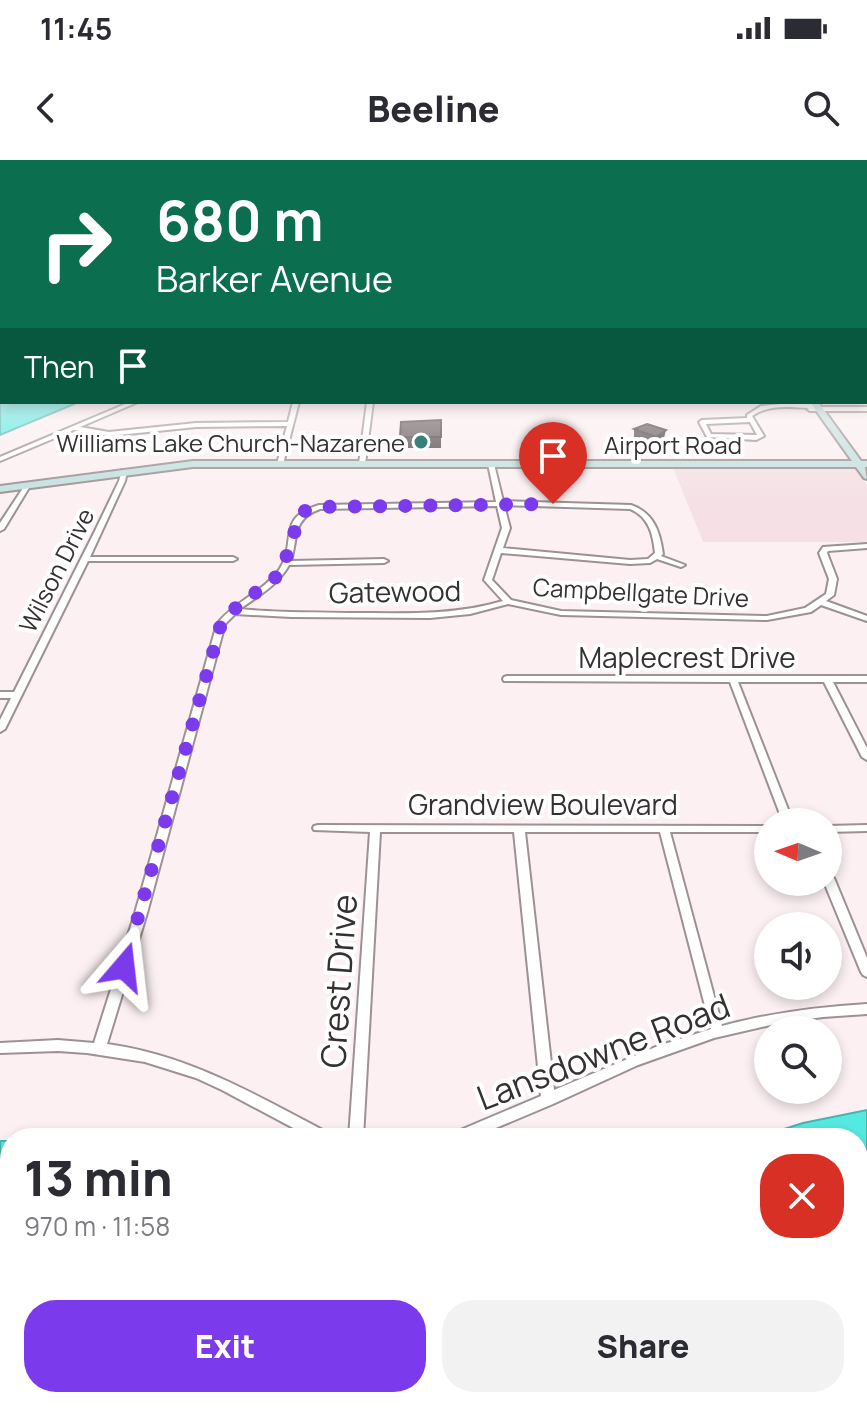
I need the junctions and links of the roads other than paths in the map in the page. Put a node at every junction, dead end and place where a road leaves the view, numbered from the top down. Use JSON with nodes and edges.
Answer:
{"nodes":[{"id":1,"x":130,"y":404,"type":"edge"},
{"id":2,"x":296,"y":404,"type":"edge"},
{"id":3,"x":370,"y":404,"type":"edge"},
{"id":4,"x":817,"y":406,"type":"edge"},
{"id":5,"x":867,"y":409,"type":"edge"},
{"id":6,"x":751,"y":420,"type":"junction"},
{"id":7,"x":291,"y":424,"type":"junction"},
{"id":8,"x":73,"y":428,"type":"junction"},
{"id":9,"x":0,"y":459,"type":"edge"},
{"id":10,"x":280,"y":464,"type":"junction"},
{"id":11,"x":362,"y":464,"type":"junction"},
{"id":12,"x":491,"y":464,"type":"junction"},
{"id":13,"x":863,"y":464,"type":"edge"},
{"id":14,"x":124,"y":471,"type":"junction"},
{"id":15,"x":867,"y":476,"type":"edge"},
{"id":16,"x":27,"y":486,"type":"junction"},
{"id":17,"x":0,"y":489,"type":"edge"},
{"id":18,"x":648,"y":502,"type":"dead end"},
{"id":19,"x":291,"y":504,"type":"dead end"},
{"id":20,"x":502,"y":505,"type":"junction"},
{"id":21,"x":635,"y":508,"type":"junction"},
{"id":22,"x":304,"y":511,"type":"junction"},
{"id":23,"x":0,"y":529,"type":"edge"},
{"id":24,"x":867,"y":546,"type":"edge"},
{"id":25,"x":498,"y":550,"type":"junction"},
{"id":26,"x":657,"y":557,"type":"junction"},
{"id":27,"x":84,"y":559,"type":"junction"},
{"id":28,"x":233,"y":559,"type":"dead end"},
{"id":29,"x":384,"y":561,"type":"dead end"},
{"id":30,"x":287,"y":563,"type":"junction"},
{"id":31,"x":681,"y":565,"type":"dead end"},
{"id":32,"x":508,"y":602,"type":"junction"},
{"id":33,"x":821,"y":602,"type":"junction"},
{"id":34,"x":233,"y":611,"type":"junction"},
{"id":35,"x":867,"y":619,"type":"edge"},
{"id":36,"x":507,"y":679,"type":"dead end"},
{"id":37,"x":733,"y":679,"type":"junction"},
{"id":38,"x":827,"y":679,"type":"junction"},
{"id":39,"x":867,"y":679,"type":"edge"},
{"id":40,"x":0,"y":695,"type":"edge"},
{"id":41,"x":17,"y":695,"type":"junction"},
{"id":42,"x":0,"y":729,"type":"edge"},
{"id":43,"x":867,"y":757,"type":"edge"},
{"id":44,"x":783,"y":808,"type":"edge"},
{"id":45,"x":318,"y":828,"type":"dead end"},
{"id":46,"x":375,"y":828,"type":"junction"},
{"id":47,"x":519,"y":828,"type":"junction"},
{"id":48,"x":867,"y":828,"type":"edge"},
{"id":49,"x":664,"y":829,"type":"junction"},
{"id":50,"x":754,"y":829,"type":"edge"},
{"id":51,"x":842,"y":829,"type":"edge"},
{"id":52,"x":835,"y":896,"type":"edge"},
{"id":53,"x":867,"y":972,"type":"edge"},
{"id":54,"x":867,"y":1009,"type":"edge"},
{"id":55,"x":718,"y":1033,"type":"junction"},
{"id":56,"x":0,"y":1048,"type":"edge"},
{"id":57,"x":99,"y":1048,"type":"junction"},
{"id":58,"x":548,"y":1100,"type":"junction"},
{"id":59,"x":306,"y":1128,"type":"edge"},
{"id":60,"x":357,"y":1128,"type":"edge"},
{"id":61,"x":480,"y":1128,"type":"edge"}],
"edges":[{"from":1,"to":8,"type":"street"},
{"from":2,"to":7,"type":"street"},
{"from":3,"to":11,"type":"street"},
{"from":4,"to":5,"type":"street"},
{"from":4,"to":6,"type":"street"},
{"from":4,"to":13,"type":"street"},
{"from":6,"to":6,"type":"street"},
{"from":7,"to":8,"type":"street"},
{"from":7,"to":10,"type":"street"},
{"from":8,"to":9,"type":"street"},
{"from":10,"to":11,"type":"street","name":"Airport Road"},
{"from":10,"to":14,"type":"street","name":"Airport Road"},
{"from":11,"to":12,"type":"street","name":"Airport Road"},
{"from":12,"to":13,"type":"street","name":"Airport Road"},
{"from":12,"to":20,"type":"street","name":"Campbellgate Drive"},
{"from":13,"to":15,"type":"street"},
{"from":14,"to":16,"type":"street","name":"Airport Road"},
{"from":14,"to":27,"type":"street","name":"Wilson Drive"},
{"from":16,"to":17,"type":"street","name":"Airport Road"},
{"from":16,"to":23,"type":"street"},
{"from":18,"to":21,"type":"street"},
{"from":19,"to":22,"type":"street"},
{"from":20,"to":21,"type":"street"},
{"from":20,"to":22,"type":"street"},
{"from":20,"to":25,"type":"street","name":"Campbellgate Drive"},
{"from":21,"to":26,"type":"street"},
{"from":22,"to":30,"type":"street"},
{"from":24,"to":33,"type":"street"},
{"from":25,"to":26,"type":"street"},
{"from":25,"to":32,"type":"street","name":"Campbellgate Drive"},
{"from":26,"to":31,"type":"street"},
{"from":27,"to":28,"type":"street"},
{"from":27,"to":41,"type":"street","name":"Wilson Drive"},
{"from":29,"to":30,"type":"street"},
{"from":30,"to":34,"type":"street"},
{"from":32,"to":33,"type":"street","name":"Campbellgate Drive"},
{"from":32,"to":34,"type":"street","name":"Gatewood"},
{"from":33,"to":35,"type":"street"},
{"from":34,"to":57,"type":"street"},
{"from":36,"to":37,"type":"street","name":"Maplecrest Drive"},
{"from":37,"to":38,"type":"street","name":"Maplecrest Drive"},
{"from":37,"to":44,"type":"street"},
{"from":38,"to":39,"type":"street","name":"Maplecrest Drive"},
{"from":38,"to":43,"type":"street"},
{"from":40,"to":41,"type":"street"},
{"from":41,"to":42,"type":"street","name":"Wilson Drive"},
{"from":45,"to":46,"type":"street","name":"Grandview Boulevard"},
{"from":46,"to":47,"type":"street","name":"Grandview Boulevard"},
{"from":46,"to":60,"type":"street","name":"Crest Drive"},
{"from":47,"to":49,"type":"street","name":"Grandview Boulevard"},
{"from":47,"to":58,"type":"street"},
{"from":48,"to":51,"type":"street"},
{"from":49,"to":50,"type":"street","name":"Grandview Boulevard"},
{"from":49,"to":55,"type":"street"},
{"from":52,"to":53,"type":"street"},
{"from":54,"to":55,"type":"street","name":"Lansdowne Road"},
{"from":55,"to":58,"type":"street","name":"Lansdowne Road"},
{"from":56,"to":57,"type":"street"},
{"from":57,"to":59,"type":"street"},
{"from":58,"to":61,"type":"street","name":"Lansdowne Road"}]}
